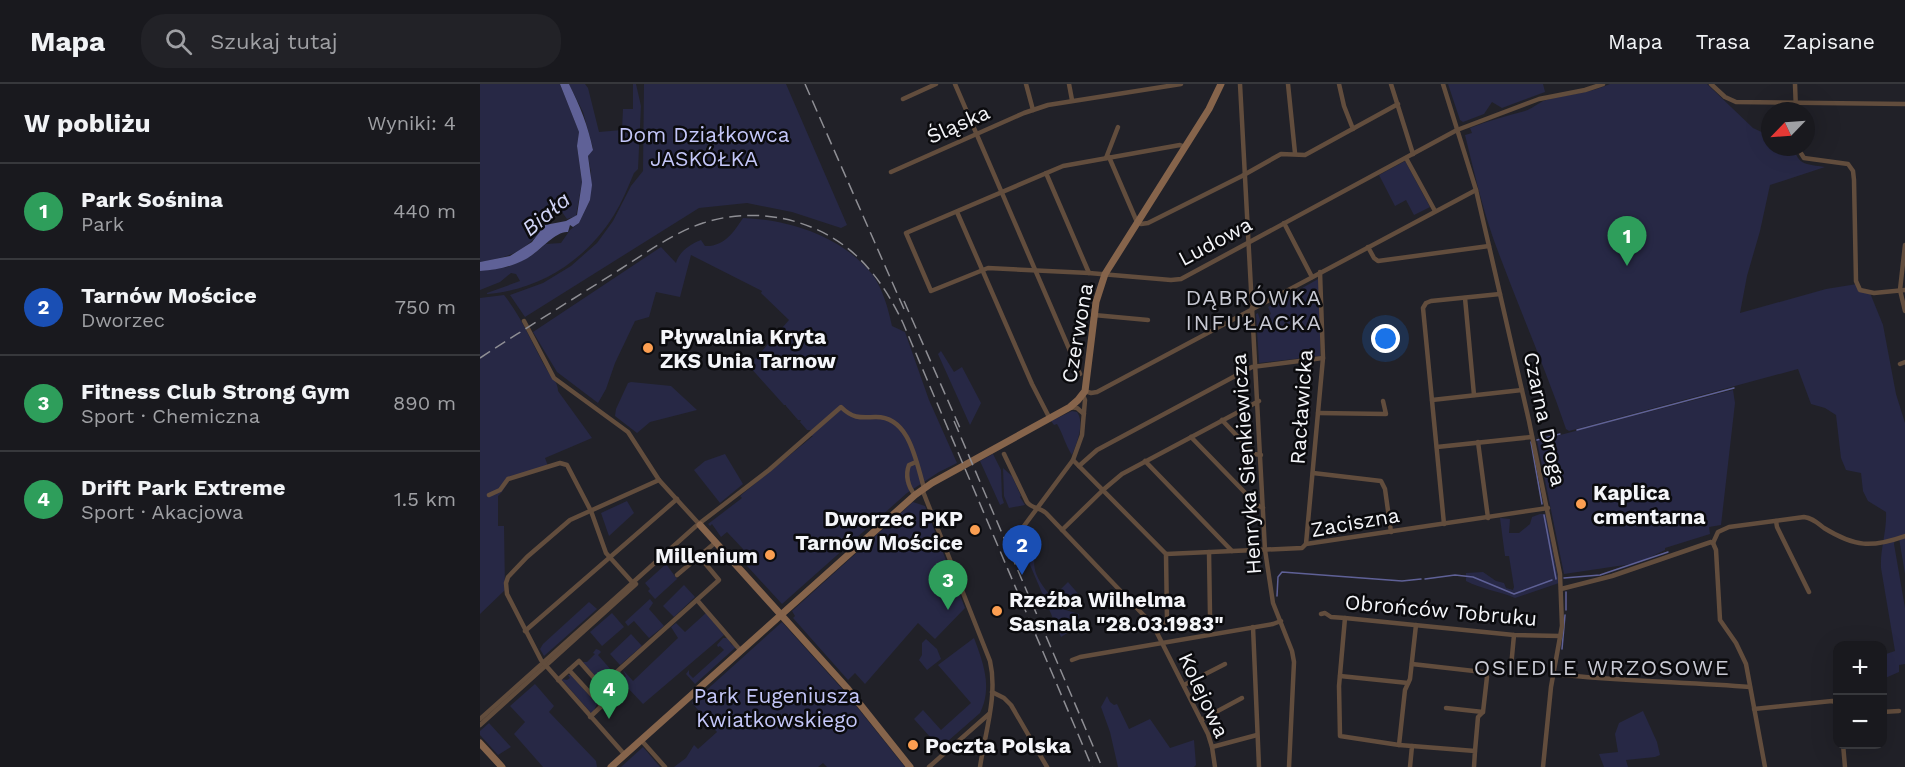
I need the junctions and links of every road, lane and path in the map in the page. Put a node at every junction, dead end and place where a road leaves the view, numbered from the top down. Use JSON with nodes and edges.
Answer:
{"nodes":[{"id":1,"x":936,"y":84,"type":"edge"},
{"id":2,"x":955,"y":84,"type":"edge"},
{"id":3,"x":1026,"y":84,"type":"edge"},
{"id":4,"x":1069,"y":84,"type":"edge"},
{"id":5,"x":1181,"y":84,"type":"edge"},
{"id":6,"x":1221,"y":84,"type":"edge"},
{"id":7,"x":1240,"y":84,"type":"edge"},
{"id":8,"x":1288,"y":84,"type":"edge"},
{"id":9,"x":1339,"y":84,"type":"edge"},
{"id":10,"x":1391,"y":84,"type":"edge"},
{"id":11,"x":1443,"y":84,"type":"edge"},
{"id":12,"x":1603,"y":84,"type":"edge"},
{"id":13,"x":1711,"y":84,"type":"edge"},
{"id":14,"x":1795,"y":84,"type":"edge"},
{"id":15,"x":903,"y":99,"type":"dead end"},
{"id":16,"x":1072,"y":100,"type":"junction"},
{"id":17,"x":1761,"y":102,"type":"edge"},
{"id":18,"x":1795,"y":102,"type":"edge"},
{"id":19,"x":1815,"y":103,"type":"edge"},
{"id":20,"x":1398,"y":104,"type":"junction"},
{"id":21,"x":1905,"y":104,"type":"edge"},
{"id":22,"x":1033,"y":110,"type":"junction"},
{"id":23,"x":1118,"y":127,"type":"dead end"},
{"id":24,"x":1353,"y":129,"type":"junction"},
{"id":25,"x":1457,"y":130,"type":"junction"},
{"id":26,"x":977,"y":134,"type":"junction"},
{"id":27,"x":1116,"y":137,"type":"dead end"},
{"id":28,"x":1185,"y":147,"type":"junction"},
{"id":29,"x":1295,"y":153,"type":"junction"},
{"id":30,"x":1413,"y":154,"type":"junction"},
{"id":31,"x":1803,"y":156,"type":"edge"},
{"id":32,"x":1108,"y":157,"type":"junction"},
{"id":33,"x":1406,"y":158,"type":"junction"},
{"id":34,"x":891,"y":172,"type":"dead end"},
{"id":35,"x":1046,"y":173,"type":"junction"},
{"id":36,"x":1245,"y":174,"type":"junction"},
{"id":37,"x":1476,"y":190,"type":"junction"},
{"id":38,"x":1002,"y":192,"type":"junction"},
{"id":39,"x":1435,"y":211,"type":"junction"},
{"id":40,"x":957,"y":212,"type":"junction"},
{"id":41,"x":1137,"y":222,"type":"junction"},
{"id":42,"x":1284,"y":223,"type":"junction"},
{"id":43,"x":1249,"y":243,"type":"junction"},
{"id":44,"x":1905,"y":245,"type":"edge"},
{"id":45,"x":1489,"y":246,"type":"junction"},
{"id":46,"x":1368,"y":247,"type":"junction"},
{"id":47,"x":982,"y":269,"type":"junction"},
{"id":48,"x":1035,"y":270,"type":"junction"},
{"id":49,"x":1320,"y":272,"type":"junction"},
{"id":50,"x":1089,"y":273,"type":"junction"},
{"id":51,"x":1105,"y":274,"type":"junction"},
{"id":52,"x":1312,"y":277,"type":"junction"},
{"id":53,"x":1903,"y":290,"type":"edge"},
{"id":54,"x":1500,"y":294,"type":"junction"},
{"id":55,"x":1465,"y":298,"type":"junction"},
{"id":56,"x":1253,"y":309,"type":"junction"},
{"id":57,"x":1905,"y":311,"type":"edge"},
{"id":58,"x":1094,"y":315,"type":"junction"},
{"id":59,"x":1148,"y":320,"type":"dead end"},
{"id":60,"x":524,"y":321,"type":"dead end"},
{"id":61,"x":1323,"y":358,"type":"junction"},
{"id":62,"x":1256,"y":366,"type":"junction"},
{"id":63,"x":1080,"y":374,"type":"dead end"},
{"id":64,"x":1522,"y":390,"type":"junction"},
{"id":65,"x":1084,"y":393,"type":"junction"},
{"id":66,"x":1474,"y":395,"type":"junction"},
{"id":67,"x":1432,"y":400,"type":"junction"},
{"id":68,"x":1258,"y":401,"type":"junction"},
{"id":69,"x":1383,"y":401,"type":"dead end"},
{"id":70,"x":1070,"y":407,"type":"junction"},
{"id":71,"x":1318,"y":413,"type":"junction"},
{"id":72,"x":1084,"y":414,"type":"junction"},
{"id":73,"x":1049,"y":417,"type":"junction"},
{"id":74,"x":1222,"y":420,"type":"junction"},
{"id":75,"x":1191,"y":437,"type":"junction"},
{"id":76,"x":1532,"y":437,"type":"junction"},
{"id":77,"x":1478,"y":442,"type":"junction"},
{"id":78,"x":1437,"y":447,"type":"junction"},
{"id":79,"x":1004,"y":454,"type":"dead end"},
{"id":80,"x":1261,"y":455,"type":"junction"},
{"id":81,"x":1073,"y":460,"type":"junction"},
{"id":82,"x":1145,"y":461,"type":"junction"},
{"id":83,"x":916,"y":462,"type":"junction"},
{"id":84,"x":1079,"y":466,"type":"junction"},
{"id":85,"x":1313,"y":474,"type":"junction"},
{"id":86,"x":660,"y":480,"type":"junction"},
{"id":87,"x":932,"y":483,"type":"junction"},
{"id":88,"x":923,"y":489,"type":"junction"},
{"id":89,"x":1102,"y":490,"type":"junction"},
{"id":90,"x":489,"y":495,"type":"dead end"},
{"id":91,"x":913,"y":496,"type":"junction"},
{"id":92,"x":677,"y":499,"type":"junction"},
{"id":93,"x":929,"y":503,"type":"junction"},
{"id":94,"x":1037,"y":508,"type":"junction"},
{"id":95,"x":1263,"y":508,"type":"junction"},
{"id":96,"x":1548,"y":508,"type":"junction"},
{"id":97,"x":591,"y":511,"type":"junction"},
{"id":98,"x":1488,"y":518,"type":"junction"},
{"id":99,"x":1776,"y":521,"type":"junction"},
{"id":100,"x":1444,"y":524,"type":"junction"},
{"id":101,"x":700,"y":525,"type":"junction"},
{"id":102,"x":1021,"y":530,"type":"dead end"},
{"id":103,"x":1062,"y":530,"type":"junction"},
{"id":104,"x":1390,"y":532,"type":"junction"},
{"id":105,"x":1905,"y":536,"type":"edge"},
{"id":106,"x":716,"y":542,"type":"junction"},
{"id":107,"x":1713,"y":543,"type":"junction"},
{"id":108,"x":1306,"y":544,"type":"junction"},
{"id":109,"x":1265,"y":550,"type":"junction"},
{"id":110,"x":1209,"y":552,"type":"junction"},
{"id":111,"x":1232,"y":552,"type":"junction"},
{"id":112,"x":1166,"y":554,"type":"junction"},
{"id":113,"x":699,"y":556,"type":"junction"},
{"id":114,"x":610,"y":558,"type":"junction"},
{"id":115,"x":677,"y":575,"type":"dead end"},
{"id":116,"x":634,"y":584,"type":"junction"},
{"id":117,"x":1561,"y":589,"type":"junction"},
{"id":118,"x":1809,"y":592,"type":"dead end"},
{"id":119,"x":697,"y":600,"type":"junction"},
{"id":120,"x":781,"y":614,"type":"junction"},
{"id":121,"x":1321,"y":614,"type":"dead end"},
{"id":122,"x":1210,"y":615,"type":"dead end"},
{"id":123,"x":1345,"y":618,"type":"junction"},
{"id":124,"x":1281,"y":621,"type":"junction"},
{"id":125,"x":1153,"y":625,"type":"junction"},
{"id":126,"x":1416,"y":625,"type":"junction"},
{"id":127,"x":1253,"y":627,"type":"junction"},
{"id":128,"x":525,"y":631,"type":"junction"},
{"id":129,"x":1514,"y":635,"type":"junction"},
{"id":130,"x":1560,"y":636,"type":"junction"},
{"id":131,"x":1162,"y":644,"type":"junction"},
{"id":132,"x":741,"y":651,"type":"junction"},
{"id":133,"x":1072,"y":660,"type":"dead end"},
{"id":134,"x":545,"y":664,"type":"junction"},
{"id":135,"x":1225,"y":664,"type":"dead end"},
{"id":136,"x":1412,"y":664,"type":"junction"},
{"id":137,"x":1511,"y":667,"type":"dead end"},
{"id":138,"x":569,"y":670,"type":"junction"},
{"id":139,"x":1554,"y":674,"type":"junction"},
{"id":140,"x":1340,"y":676,"type":"junction"},
{"id":141,"x":558,"y":680,"type":"junction"},
{"id":142,"x":1408,"y":683,"type":"junction"},
{"id":143,"x":1184,"y":685,"type":"junction"},
{"id":144,"x":601,"y":686,"type":"junction"},
{"id":145,"x":1750,"y":687,"type":"junction"},
{"id":146,"x":514,"y":691,"type":"junction"},
{"id":147,"x":992,"y":692,"type":"junction"},
{"id":148,"x":1242,"y":698,"type":"dead end"},
{"id":149,"x":1833,"y":702,"type":"edge"},
{"id":150,"x":602,"y":706,"type":"junction"},
{"id":151,"x":1446,"y":708,"type":"dead end"},
{"id":152,"x":1754,"y":709,"type":"junction"},
{"id":153,"x":1899,"y":711,"type":"dead end"},
{"id":154,"x":1483,"y":712,"type":"junction"},
{"id":155,"x":1887,"y":712,"type":"edge"},
{"id":156,"x":989,"y":714,"type":"junction"},
{"id":157,"x":590,"y":717,"type":"junction"},
{"id":158,"x":480,"y":719,"type":"edge"},
{"id":159,"x":1201,"y":720,"type":"junction"},
{"id":160,"x":480,"y":725,"type":"edge"},
{"id":161,"x":1257,"y":735,"type":"junction"},
{"id":162,"x":641,"y":740,"type":"junction"},
{"id":163,"x":480,"y":743,"type":"edge"},
{"id":164,"x":1400,"y":745,"type":"junction"},
{"id":165,"x":1412,"y":746,"type":"junction"},
{"id":166,"x":1212,"y":747,"type":"junction"},
{"id":167,"x":1843,"y":749,"type":"edge"},
{"id":168,"x":1475,"y":751,"type":"junction"},
{"id":169,"x":625,"y":755,"type":"junction"},
{"id":170,"x":502,"y":767,"type":"edge"},
{"id":171,"x":611,"y":767,"type":"edge"},
{"id":172,"x":665,"y":767,"type":"edge"},
{"id":173,"x":910,"y":767,"type":"edge"},
{"id":174,"x":929,"y":767,"type":"edge"},
{"id":175,"x":980,"y":767,"type":"edge"},
{"id":176,"x":1047,"y":767,"type":"edge"},
{"id":177,"x":1215,"y":767,"type":"edge"},
{"id":178,"x":1259,"y":767,"type":"edge"},
{"id":179,"x":1289,"y":767,"type":"edge"},
{"id":180,"x":1410,"y":767,"type":"edge"},
{"id":181,"x":1474,"y":767,"type":"edge"},
{"id":182,"x":1543,"y":767,"type":"edge"},
{"id":183,"x":1765,"y":767,"type":"edge"},
{"id":184,"x":1845,"y":767,"type":"edge"}],
"edges":[{"from":1,"to":15,"type":"street"},
{"from":2,"to":26,"type":"street"},
{"from":3,"to":22,"type":"street"},
{"from":4,"to":16,"type":"street"},
{"from":5,"to":16,"type":"street","name":"Śląska"},
{"from":6,"to":28,"type":"main road","name":"Czerwona"},
{"from":7,"to":36,"type":"street","name":"Henryka Sienkiewicza"},
{"from":8,"to":29,"type":"street"},
{"from":9,"to":24,"type":"street"},
{"from":10,"to":20,"type":"street"},
{"from":11,"to":25,"type":"street","name":"Czarna Droga"},
{"from":12,"to":25,"type":"street","name":"Ludowa"},
{"from":13,"to":17,"type":"street"},
{"from":14,"to":18,"type":"street"},
{"from":16,"to":22,"type":"street","name":"Śląska"},
{"from":19,"to":21,"type":"street"},
{"from":20,"to":24,"type":"street"},
{"from":20,"to":30,"type":"street"},
{"from":22,"to":26,"type":"street","name":"Śląska"},
{"from":23,"to":32,"type":"street"},
{"from":24,"to":29,"type":"street"},
{"from":25,"to":30,"type":"street","name":"Ludowa"},
{"from":25,"to":37,"type":"street","name":"Czarna Droga"},
{"from":26,"to":34,"type":"street","name":"Śląska"},
{"from":26,"to":38,"type":"street"},
{"from":27,"to":32,"type":"street"},
{"from":28,"to":32,"type":"street"},
{"from":28,"to":41,"type":"main road","name":"Czerwona"},
{"from":29,"to":36,"type":"street"},
{"from":30,"to":33,"type":"street","name":"Ludowa"},
{"from":31,"to":53,"type":"street"},
{"from":32,"to":35,"type":"street"},
{"from":32,"to":41,"type":"street"},
{"from":33,"to":39,"type":"street"},
{"from":33,"to":42,"type":"street","name":"Ludowa"},
{"from":35,"to":38,"type":"street"},
{"from":35,"to":50,"type":"street"},
{"from":36,"to":41,"type":"street"},
{"from":36,"to":43,"type":"street","name":"Henryka Sienkiewicza"},
{"from":37,"to":39,"type":"street"},
{"from":37,"to":45,"type":"street","name":"Czarna Droga"},
{"from":38,"to":40,"type":"street"},
{"from":38,"to":48,"type":"street"},
{"from":39,"to":46,"type":"street"},
{"from":40,"to":47,"type":"street"},
{"from":40,"to":47,"type":"street","name":"Ludowa"},
{"from":41,"to":51,"type":"main road","name":"Czerwona"},
{"from":42,"to":43,"type":"street","name":"Ludowa"},
{"from":42,"to":52,"type":"street"},
{"from":43,"to":51,"type":"street","name":"Ludowa"},
{"from":43,"to":56,"type":"street","name":"Henryka Sienkiewicza"},
{"from":44,"to":53,"type":"street"},
{"from":45,"to":46,"type":"street"},
{"from":45,"to":54,"type":"street","name":"Czarna Droga"},
{"from":46,"to":49,"type":"street"},
{"from":47,"to":48,"type":"street","name":"Ludowa"},
{"from":47,"to":73,"type":"street"},
{"from":48,"to":50,"type":"street","name":"Ludowa"},
{"from":48,"to":63,"type":"street"},
{"from":49,"to":52,"type":"street"},
{"from":49,"to":61,"type":"street","name":"Racławicka"},
{"from":50,"to":51,"type":"street","name":"Ludowa"},
{"from":51,"to":58,"type":"main road","name":"Czerwona"},
{"from":52,"to":56,"type":"street"},
{"from":53,"to":57,"type":"street"},
{"from":54,"to":55,"type":"street"},
{"from":54,"to":64,"type":"street","name":"Czarna Droga"},
{"from":55,"to":66,"type":"street"},
{"from":55,"to":67,"type":"street"},
{"from":56,"to":62,"type":"street","name":"Henryka Sienkiewicza"},
{"from":56,"to":65,"type":"street"},
{"from":58,"to":59,"type":"street"},
{"from":58,"to":65,"type":"main road","name":"Czerwona"},
{"from":60,"to":86,"type":"street"},
{"from":61,"to":62,"type":"street"},
{"from":61,"to":71,"type":"street","name":"Racławicka"},
{"from":62,"to":68,"type":"street","name":"Henryka Sienkiewicza"},
{"from":62,"to":84,"type":"street"},
{"from":64,"to":66,"type":"street"},
{"from":64,"to":76,"type":"street","name":"Czarna Droga"},
{"from":65,"to":70,"type":"main road"},
{"from":65,"to":72,"type":"street","name":"Czerwona"},
{"from":66,"to":67,"type":"street"},
{"from":67,"to":78,"type":"street"},
{"from":68,"to":74,"type":"street"},
{"from":68,"to":80,"type":"street","name":"Henryka Sienkiewicza"},
{"from":69,"to":71,"type":"street"},
{"from":70,"to":72,"type":"street"},
{"from":70,"to":73,"type":"main road"},
{"from":71,"to":85,"type":"street","name":"Racławicka"},
{"from":72,"to":81,"type":"street","name":"Czerwona"},
{"from":73,"to":87,"type":"main road"},
{"from":74,"to":75,"type":"street"},
{"from":74,"to":80,"type":"street"},
{"from":75,"to":82,"type":"street"},
{"from":75,"to":95,"type":"street"},
{"from":76,"to":77,"type":"street"},
{"from":76,"to":96,"type":"street","name":"Czarna Droga"},
{"from":77,"to":78,"type":"street"},
{"from":77,"to":98,"type":"street"},
{"from":78,"to":100,"type":"street"},
{"from":79,"to":94,"type":"street","name":"Kolejowa"},
{"from":80,"to":95,"type":"street","name":"Henryka Sienkiewicza"},
{"from":81,"to":84,"type":"street"},
{"from":81,"to":94,"type":"street","name":"Czerwona"},
{"from":82,"to":89,"type":"street"},
{"from":82,"to":111,"type":"street"},
{"from":83,"to":88,"type":"street"},
{"from":83,"to":91,"type":"street"},
{"from":83,"to":101,"type":"street"},
{"from":84,"to":89,"type":"street"},
{"from":85,"to":104,"type":"street"},
{"from":85,"to":108,"type":"street","name":"Racławicka"},
{"from":86,"to":92,"type":"street"},
{"from":86,"to":97,"type":"street"},
{"from":87,"to":88,"type":"main road"},
{"from":87,"to":93,"type":"street"},
{"from":88,"to":91,"type":"main road"},
{"from":88,"to":93,"type":"street"},
{"from":89,"to":103,"type":"street"},
{"from":89,"to":112,"type":"street"},
{"from":90,"to":97,"type":"street"},
{"from":91,"to":93,"type":"street"},
{"from":91,"to":120,"type":"main road"},
{"from":92,"to":101,"type":"street"},
{"from":92,"to":114,"type":"street"},
{"from":93,"to":147,"type":"street"},
{"from":94,"to":102,"type":"street","name":"Czerwona"},
{"from":94,"to":103,"type":"street","name":"Kolejowa"},
{"from":95,"to":109,"type":"street","name":"Henryka Sienkiewicza"},
{"from":96,"to":98,"type":"street","name":"Zaciszna"},
{"from":96,"to":117,"type":"street","name":"Czarna Droga"},
{"from":97,"to":114,"type":"street"},
{"from":97,"to":128,"type":"street"},
{"from":98,"to":100,"type":"street","name":"Zaciszna"},
{"from":99,"to":105,"type":"street"},
{"from":99,"to":107,"type":"street"},
{"from":99,"to":118,"type":"street"},
{"from":100,"to":104,"type":"street","name":"Zaciszna"},
{"from":101,"to":106,"type":"main road"},
{"from":101,"to":116,"type":"street"},
{"from":103,"to":125,"type":"street","name":"Kolejowa"},
{"from":104,"to":108,"type":"street","name":"Zaciszna"},
{"from":106,"to":113,"type":"street"},
{"from":106,"to":120,"type":"main road"},
{"from":107,"to":117,"type":"street"},
{"from":107,"to":145,"type":"street"},
{"from":108,"to":109,"type":"street","name":"Zaciszna"},
{"from":109,"to":111,"type":"street","name":"Zaciszna"},
{"from":109,"to":124,"type":"street","name":"Henryka Sienkiewicza"},
{"from":110,"to":111,"type":"street","name":"Zaciszna"},
{"from":110,"to":112,"type":"street","name":"Zaciszna"},
{"from":110,"to":122,"type":"street"},
{"from":112,"to":125,"type":"street"},
{"from":113,"to":115,"type":"street"},
{"from":113,"to":119,"type":"street"},
{"from":114,"to":116,"type":"street"},
{"from":114,"to":128,"type":"street"},
{"from":116,"to":134,"type":"street"},
{"from":117,"to":130,"type":"street","name":"Czarna Droga"},
{"from":119,"to":132,"type":"street"},
{"from":119,"to":144,"type":"street"},
{"from":120,"to":132,"type":"main road"},
{"from":120,"to":173,"type":"main road"},
{"from":121,"to":123,"type":"street","name":"Obrońców Tobruku"},
{"from":123,"to":126,"type":"street","name":"Obrońców Tobruku"},
{"from":123,"to":140,"type":"street"},
{"from":124,"to":127,"type":"street"},
{"from":124,"to":179,"type":"street","name":"Henryka Sienkiewicza"},
{"from":125,"to":131,"type":"street","name":"Kolejowa"},
{"from":126,"to":129,"type":"street","name":"Obrońców Tobruku"},
{"from":126,"to":136,"type":"street"},
{"from":127,"to":131,"type":"street"},
{"from":127,"to":161,"type":"street"},
{"from":128,"to":134,"type":"street"},
{"from":129,"to":130,"type":"street","name":"Obrońców Tobruku"},
{"from":129,"to":137,"type":"street"},
{"from":130,"to":139,"type":"street","name":"Czarna Droga"},
{"from":131,"to":133,"type":"street"},
{"from":131,"to":143,"type":"street","name":"Kolejowa"},
{"from":132,"to":162,"type":"main road"},
{"from":134,"to":141,"type":"street"},
{"from":134,"to":146,"type":"street"},
{"from":135,"to":143,"type":"street"},
{"from":136,"to":142,"type":"street"},
{"from":136,"to":154,"type":"street"},
{"from":138,"to":141,"type":"street"},
{"from":138,"to":144,"type":"street"},
{"from":138,"to":150,"type":"street"},
{"from":139,"to":145,"type":"street"},
{"from":139,"to":182,"type":"street","name":"Czarna Droga"},
{"from":140,"to":142,"type":"street"},
{"from":140,"to":164,"type":"street"},
{"from":141,"to":157,"type":"street"},
{"from":142,"to":164,"type":"street"},
{"from":143,"to":159,"type":"street","name":"Kolejowa"},
{"from":144,"to":150,"type":"street"},
{"from":145,"to":152,"type":"street"},
{"from":146,"to":158,"type":"street"},
{"from":146,"to":160,"type":"street"},
{"from":147,"to":156,"type":"street"},
{"from":147,"to":176,"type":"street"},
{"from":148,"to":159,"type":"street"},
{"from":149,"to":152,"type":"street"},
{"from":150,"to":157,"type":"street"},
{"from":151,"to":154,"type":"street"},
{"from":152,"to":183,"type":"street"},
{"from":153,"to":155,"type":"street"},
{"from":154,"to":168,"type":"street"},
{"from":156,"to":174,"type":"street"},
{"from":156,"to":175,"type":"street"},
{"from":157,"to":169,"type":"street"},
{"from":159,"to":166,"type":"street","name":"Kolejowa"},
{"from":161,"to":166,"type":"street"},
{"from":161,"to":178,"type":"street"},
{"from":162,"to":169,"type":"main road"},
{"from":162,"to":172,"type":"street"},
{"from":163,"to":170,"type":"main road"},
{"from":164,"to":165,"type":"street"},
{"from":165,"to":168,"type":"street"},
{"from":165,"to":180,"type":"street"},
{"from":166,"to":177,"type":"street","name":"Kolejowa"},
{"from":167,"to":184,"type":"street"},
{"from":168,"to":181,"type":"street"},
{"from":169,"to":171,"type":"main road"}]}
